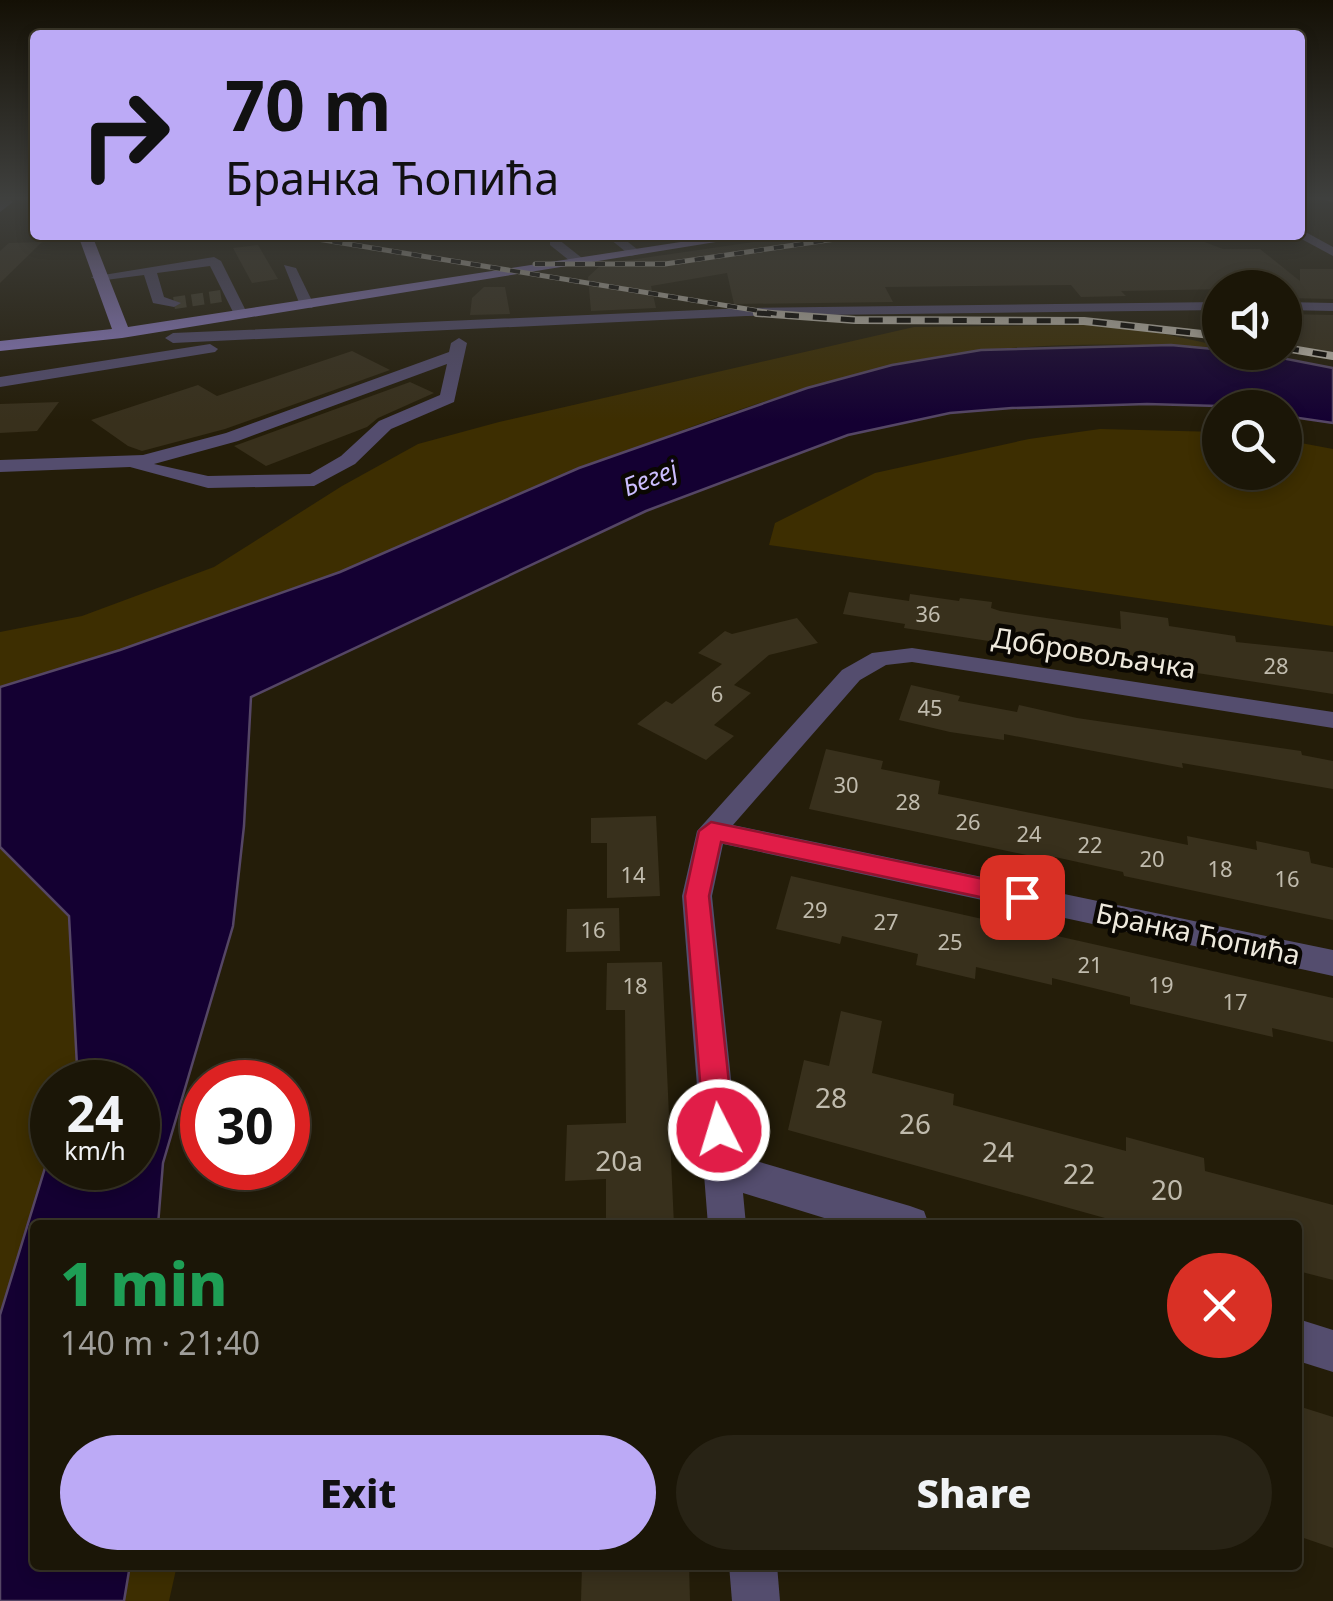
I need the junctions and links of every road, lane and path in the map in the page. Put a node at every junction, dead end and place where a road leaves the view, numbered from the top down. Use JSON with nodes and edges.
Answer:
{"nodes":[{"id":1,"x":96,"y":272,"type":"edge"},
{"id":2,"x":137,"y":272,"type":"edge"},
{"id":3,"x":150,"y":272,"type":"edge"},
{"id":4,"x":218,"y":272,"type":"edge"},
{"id":5,"x":291,"y":272,"type":"edge"},
{"id":6,"x":518,"y":272,"type":"edge"},
{"id":7,"x":98,"y":277,"type":"junction"},
{"id":8,"x":174,"y":303,"type":"dead end"},
{"id":9,"x":306,"y":305,"type":"junction"},
{"id":10,"x":1202,"y":306,"type":"edge"},
{"id":11,"x":1302,"y":306,"type":"edge"},
{"id":12,"x":1333,"y":306,"type":"edge"},
{"id":13,"x":241,"y":315,"type":"junction"},
{"id":14,"x":463,"y":324,"type":"junction"},
{"id":15,"x":300,"y":330,"type":"junction"},
{"id":16,"x":122,"y":333,"type":"junction"},
{"id":17,"x":173,"y":338,"type":"dead end"},
{"id":18,"x":0,"y":346,"type":"edge"},
{"id":19,"x":456,"y":355,"type":"junction"},
{"id":20,"x":90,"y":371,"type":"junction"},
{"id":21,"x":0,"y":382,"type":"edge"},
{"id":22,"x":123,"y":464,"type":"junction"},
{"id":23,"x":0,"y":466,"type":"edge"},
{"id":24,"x":1333,"y":720,"type":"edge"},
{"id":25,"x":711,"y":831,"type":"junction"},
{"id":26,"x":1333,"y":962,"type":"edge"},
{"id":27,"x":722,"y":1169,"type":"junction"},
{"id":28,"x":727,"y":1220,"type":"edge"},
{"id":29,"x":893,"y":1220,"type":"edge"},
{"id":30,"x":1302,"y":1341,"type":"edge"},
{"id":31,"x":1333,"y":1351,"type":"edge"},
{"id":32,"x":753,"y":1570,"type":"edge"},
{"id":33,"x":756,"y":1601,"type":"edge"}],
"edges":[{"from":1,"to":7,"type":"main road"},
{"from":2,"to":7,"type":"street"},
{"from":3,"to":8,"type":"street"},
{"from":4,"to":13,"type":"street"},
{"from":5,"to":9,"type":"street"},
{"from":6,"to":9,"type":"main road"},
{"from":7,"to":16,"type":"main road"},
{"from":9,"to":13,"type":"main road"},
{"from":10,"to":14,"type":"street"},
{"from":11,"to":12,"type":"street"},
{"from":13,"to":16,"type":"main road"},
{"from":14,"to":15,"type":"street"},
{"from":14,"to":19,"type":"street"},
{"from":15,"to":17,"type":"street"},
{"from":15,"to":20,"type":"street"},
{"from":16,"to":18,"type":"main road"},
{"from":16,"to":20,"type":"street"},
{"from":19,"to":22,"type":"street"},
{"from":19,"to":22,"type":"street"},
{"from":20,"to":21,"type":"street"},
{"from":22,"to":23,"type":"street"},
{"from":24,"to":25,"type":"street","name":"Добровољачка"},
{"from":25,"to":26,"type":"street","name":"Бранка Ћопића"},
{"from":25,"to":27,"type":"street"},
{"from":27,"to":28,"type":"street"},
{"from":27,"to":29,"type":"street"},
{"from":30,"to":31,"type":"street"},
{"from":32,"to":33,"type":"street"}]}
